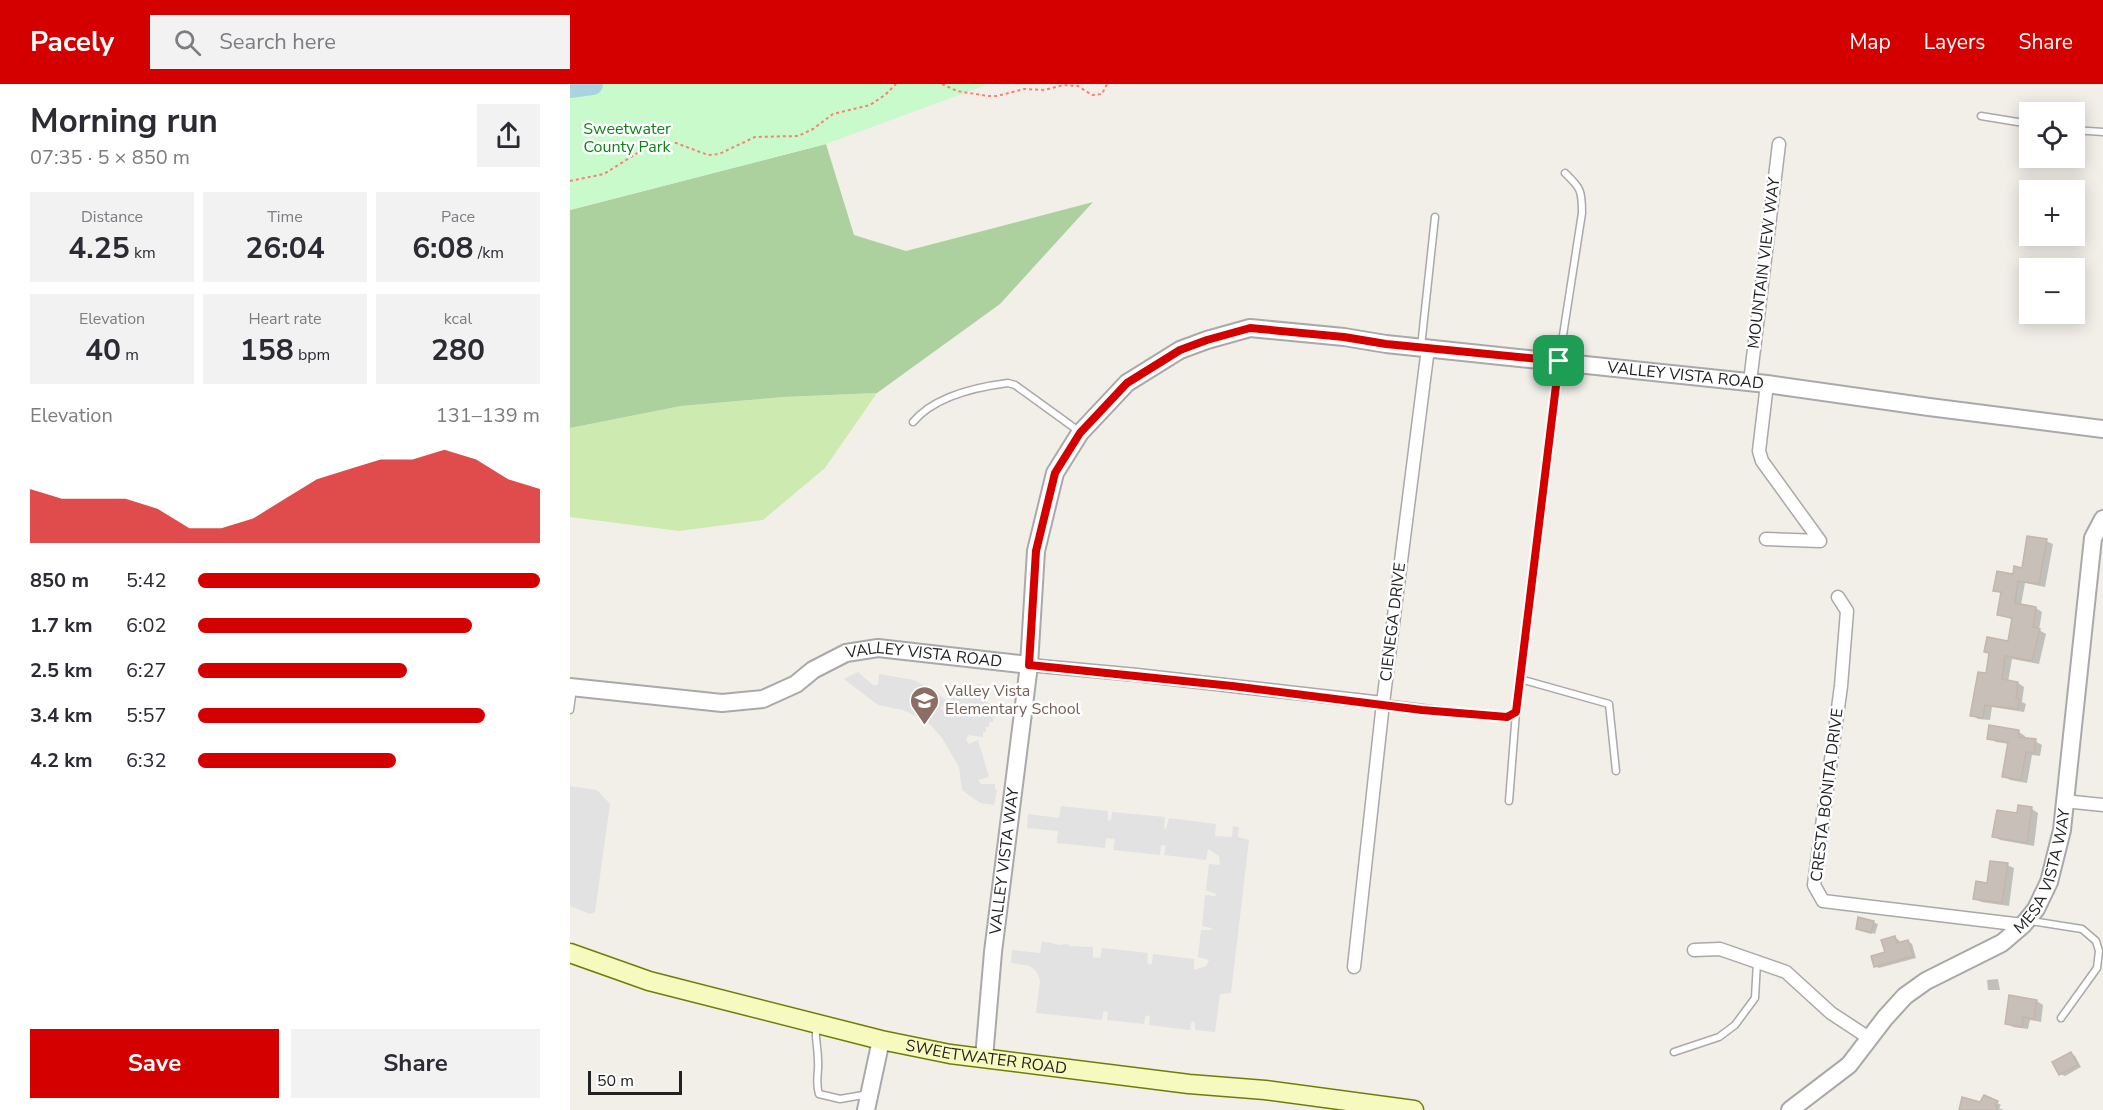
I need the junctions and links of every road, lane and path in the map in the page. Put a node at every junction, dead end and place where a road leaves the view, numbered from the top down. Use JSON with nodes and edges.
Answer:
{"nodes":[{"id":1,"x":896,"y":84,"type":"edge"},
{"id":2,"x":942,"y":84,"type":"edge"},
{"id":3,"x":1107,"y":84,"type":"edge"},
{"id":4,"x":1981,"y":116,"type":"dead end"},
{"id":5,"x":2019,"y":122,"type":"edge"},
{"id":6,"x":2085,"y":131,"type":"edge"},
{"id":7,"x":2103,"y":132,"type":"edge"},
{"id":8,"x":1779,"y":144,"type":"dead end"},
{"id":9,"x":1565,"y":173,"type":"dead end"},
{"id":10,"x":570,"y":181,"type":"edge"},
{"id":11,"x":1435,"y":218,"type":"dead end"},
{"id":12,"x":1424,"y":348,"type":"junction"},
{"id":13,"x":1559,"y":361,"type":"junction"},
{"id":14,"x":1759,"y":383,"type":"junction"},
{"id":15,"x":913,"y":422,"type":"dead end"},
{"id":16,"x":2103,"y":429,"type":"edge"},
{"id":17,"x":1080,"y":433,"type":"junction"},
{"id":18,"x":2103,"y":519,"type":"edge"},
{"id":19,"x":1766,"y":539,"type":"dead end"},
{"id":20,"x":1838,"y":597,"type":"dead end"},
{"id":21,"x":1029,"y":665,"type":"junction"},
{"id":22,"x":1520,"y":679,"type":"junction"},
{"id":23,"x":571,"y":687,"type":"edge"},
{"id":24,"x":1383,"y":703,"type":"junction"},
{"id":25,"x":570,"y":710,"type":"edge"},
{"id":26,"x":1516,"y":712,"type":"junction"},
{"id":27,"x":1616,"y":771,"type":"dead end"},
{"id":28,"x":1509,"y":801,"type":"dead end"},
{"id":29,"x":2064,"y":801,"type":"junction"},
{"id":30,"x":2103,"y":805,"type":"edge"},
{"id":31,"x":2025,"y":923,"type":"junction"},
{"id":32,"x":1694,"y":950,"type":"dead end"},
{"id":33,"x":570,"y":953,"type":"edge"},
{"id":34,"x":1757,"y":961,"type":"junction"},
{"id":35,"x":1354,"y":967,"type":"dead end"},
{"id":36,"x":2061,"y":1018,"type":"dead end"},
{"id":37,"x":816,"y":1024,"type":"junction"},
{"id":38,"x":1869,"y":1038,"type":"junction"},
{"id":39,"x":881,"y":1041,"type":"junction"},
{"id":40,"x":1674,"y":1052,"type":"dead end"},
{"id":41,"x":984,"y":1058,"type":"junction"},
{"id":42,"x":867,"y":1102,"type":"edge"},
{"id":43,"x":1414,"y":1110,"type":"edge"},
{"id":44,"x":1790,"y":1110,"type":"edge"}],
"edges":[{"from":1,"to":10,"type":"path"},
{"from":2,"to":3,"type":"path"},
{"from":4,"to":5,"type":"lane"},
{"from":6,"to":7,"type":"lane"},
{"from":8,"to":14,"type":"street","name":"MOUNTAIN VIEW WAY"},
{"from":9,"to":13,"type":"lane"},
{"from":11,"to":12,"type":"lane"},
{"from":12,"to":13,"type":"street","name":"VALLEY VISTA ROAD"},
{"from":12,"to":17,"type":"street","name":"VALLEY VISTA ROAD"},
{"from":12,"to":24,"type":"street","name":"CIENEGA DRIVE"},
{"from":13,"to":14,"type":"street","name":"VALLEY VISTA ROAD"},
{"from":13,"to":22,"type":"lane"},
{"from":14,"to":16,"type":"street","name":"VALLEY VISTA ROAD"},
{"from":14,"to":19,"type":"street"},
{"from":15,"to":17,"type":"lane"},
{"from":17,"to":21,"type":"street","name":"VALLEY VISTA ROAD"},
{"from":18,"to":29,"type":"street","name":"MESA VISTA WAY"},
{"from":20,"to":31,"type":"street","name":"CRESTA BONITA DRIVE"},
{"from":21,"to":23,"type":"street","name":"VALLEY VISTA ROAD"},
{"from":21,"to":24,"type":"street"},
{"from":21,"to":41,"type":"street","name":"VALLEY VISTA WAY"},
{"from":22,"to":26,"type":"lane"},
{"from":22,"to":27,"type":"lane"},
{"from":23,"to":25,"type":"lane"},
{"from":24,"to":26,"type":"lane"},
{"from":24,"to":35,"type":"street","name":"CIENEGA DRIVE"},
{"from":26,"to":28,"type":"lane"},
{"from":29,"to":30,"type":"street"},
{"from":29,"to":31,"type":"street","name":"MESA VISTA WAY"},
{"from":31,"to":36,"type":"lane"},
{"from":31,"to":38,"type":"street","name":"MESA VISTA WAY"},
{"from":32,"to":34,"type":"street"},
{"from":33,"to":37,"type":"main road","name":"SWEETWATER ROAD"},
{"from":34,"to":38,"type":"street"},
{"from":34,"to":40,"type":"lane"},
{"from":37,"to":39,"type":"main road","name":"SWEETWATER ROAD"},
{"from":37,"to":42,"type":"lane"},
{"from":38,"to":44,"type":"street","name":"MESA VISTA WAY"},
{"from":39,"to":41,"type":"main road","name":"SWEETWATER ROAD"},
{"from":39,"to":42,"type":"street"},
{"from":41,"to":43,"type":"main road","name":"SWEETWATER ROAD"}]}
